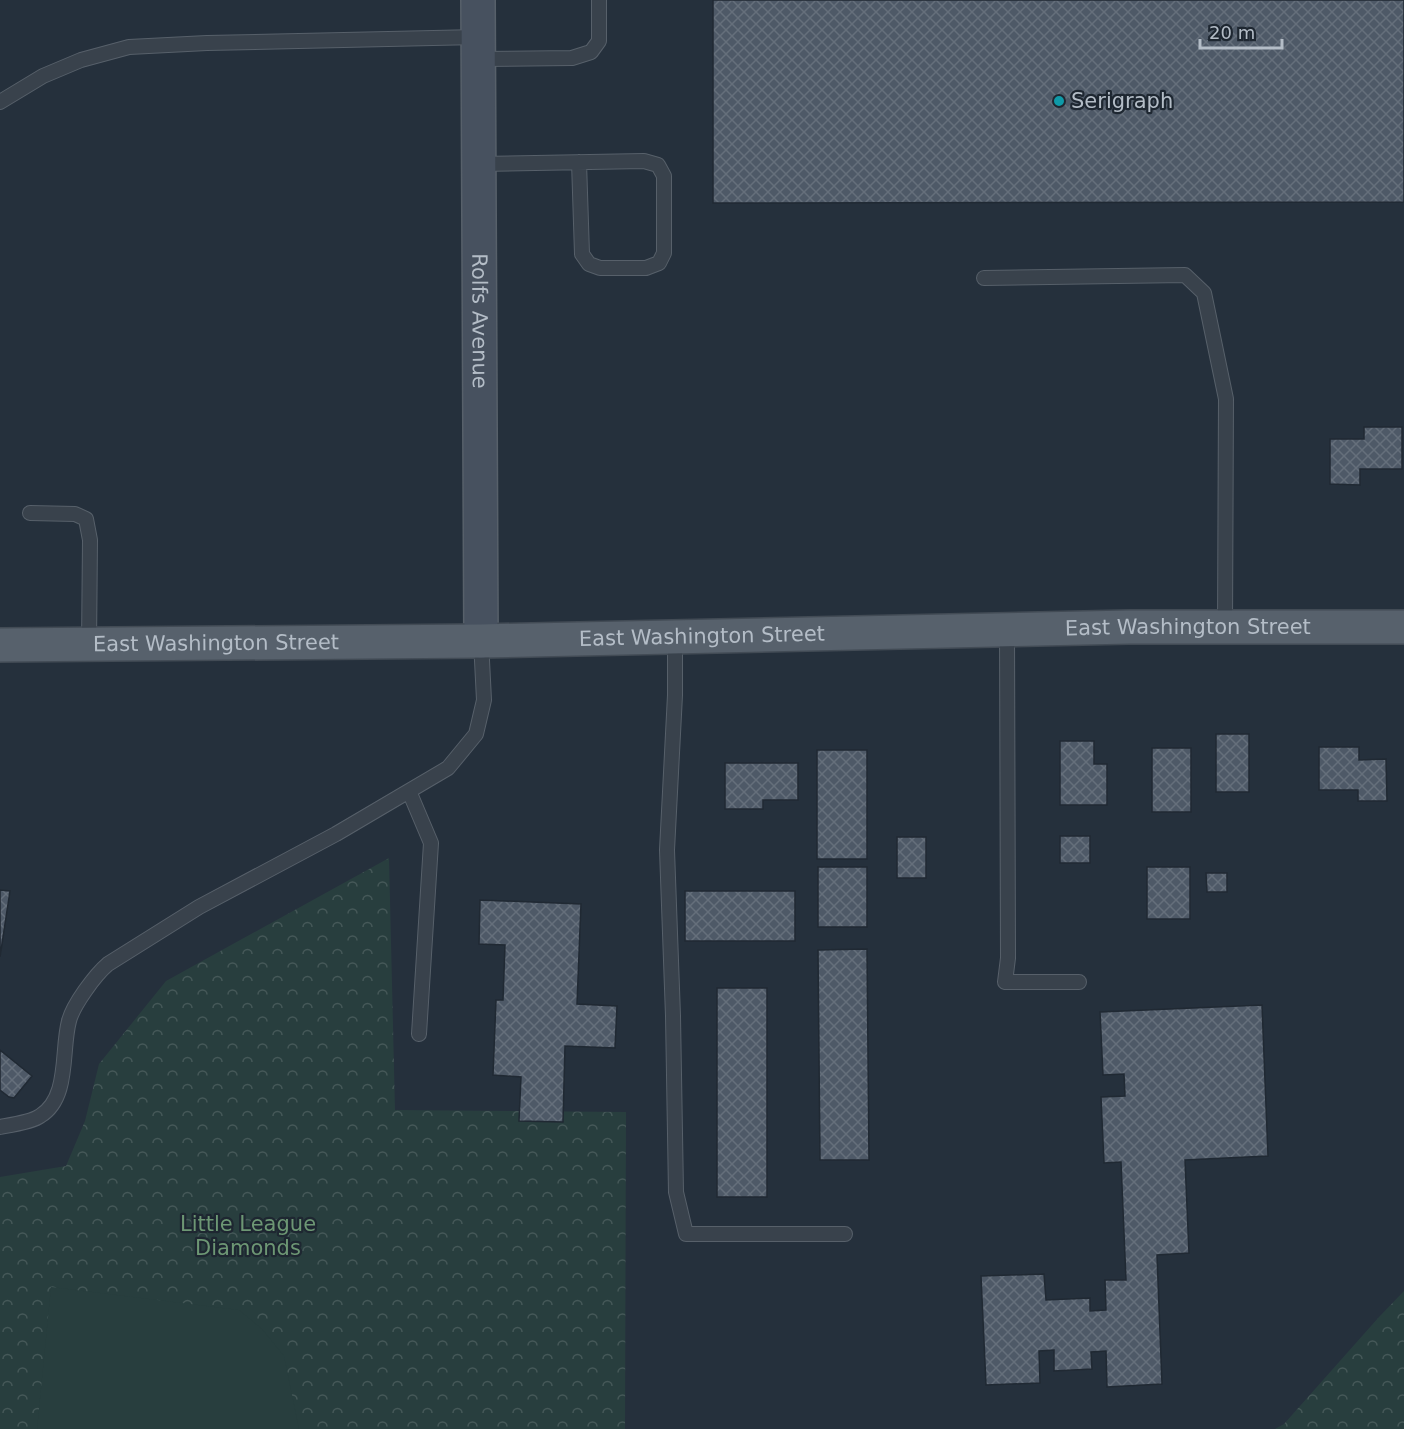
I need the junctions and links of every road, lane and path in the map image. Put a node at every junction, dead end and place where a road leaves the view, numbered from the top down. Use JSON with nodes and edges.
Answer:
{"nodes":[{"id":1,"x":477,"y":0,"type":"edge"},
{"id":2,"x":599,"y":0,"type":"edge"},
{"id":3,"x":478,"y":48,"type":"junction"},
{"id":4,"x":0,"y":102,"type":"edge"},
{"id":5,"x":579,"y":162,"type":"junction"},
{"id":6,"x":478,"y":164,"type":"junction"},
{"id":7,"x":984,"y":278,"type":"dead end"},
{"id":8,"x":30,"y":513,"type":"dead end"},
{"id":9,"x":1225,"y":627,"type":"junction"},
{"id":10,"x":1404,"y":627,"type":"edge"},
{"id":11,"x":1007,"y":630,"type":"junction"},
{"id":12,"x":675,"y":637,"type":"junction"},
{"id":13,"x":481,"y":641,"type":"junction"},
{"id":14,"x":0,"y":645,"type":"edge"},
{"id":15,"x":89,"y":645,"type":"junction"},
{"id":16,"x":409,"y":791,"type":"junction"},
{"id":17,"x":1079,"y":982,"type":"dead end"},
{"id":18,"x":419,"y":1034,"type":"dead end"},
{"id":19,"x":0,"y":1127,"type":"edge"},
{"id":20,"x":845,"y":1234,"type":"dead end"}],
"edges":[{"from":1,"to":3,"type":"street","name":"Rolfs Avenue"},
{"from":2,"to":3,"type":"lane"},
{"from":3,"to":4,"type":"lane"},
{"from":3,"to":6,"type":"street","name":"Rolfs Avenue"},
{"from":5,"to":5,"type":"lane"},
{"from":5,"to":6,"type":"lane"},
{"from":6,"to":13,"type":"street","name":"Rolfs Avenue"},
{"from":7,"to":9,"type":"lane"},
{"from":8,"to":15,"type":"lane"},
{"from":9,"to":10,"type":"main road","name":"East Washington Street"},
{"from":9,"to":11,"type":"main road","name":"East Washington Street"},
{"from":11,"to":12,"type":"main road","name":"East Washington Street"},
{"from":11,"to":17,"type":"lane"},
{"from":12,"to":13,"type":"main road","name":"East Washington Street"},
{"from":12,"to":20,"type":"lane"},
{"from":13,"to":15,"type":"main road","name":"East Washington Street"},
{"from":13,"to":16,"type":"lane"},
{"from":14,"to":15,"type":"main road","name":"East Washington Street"},
{"from":16,"to":18,"type":"lane"},
{"from":16,"to":19,"type":"lane"}]}
